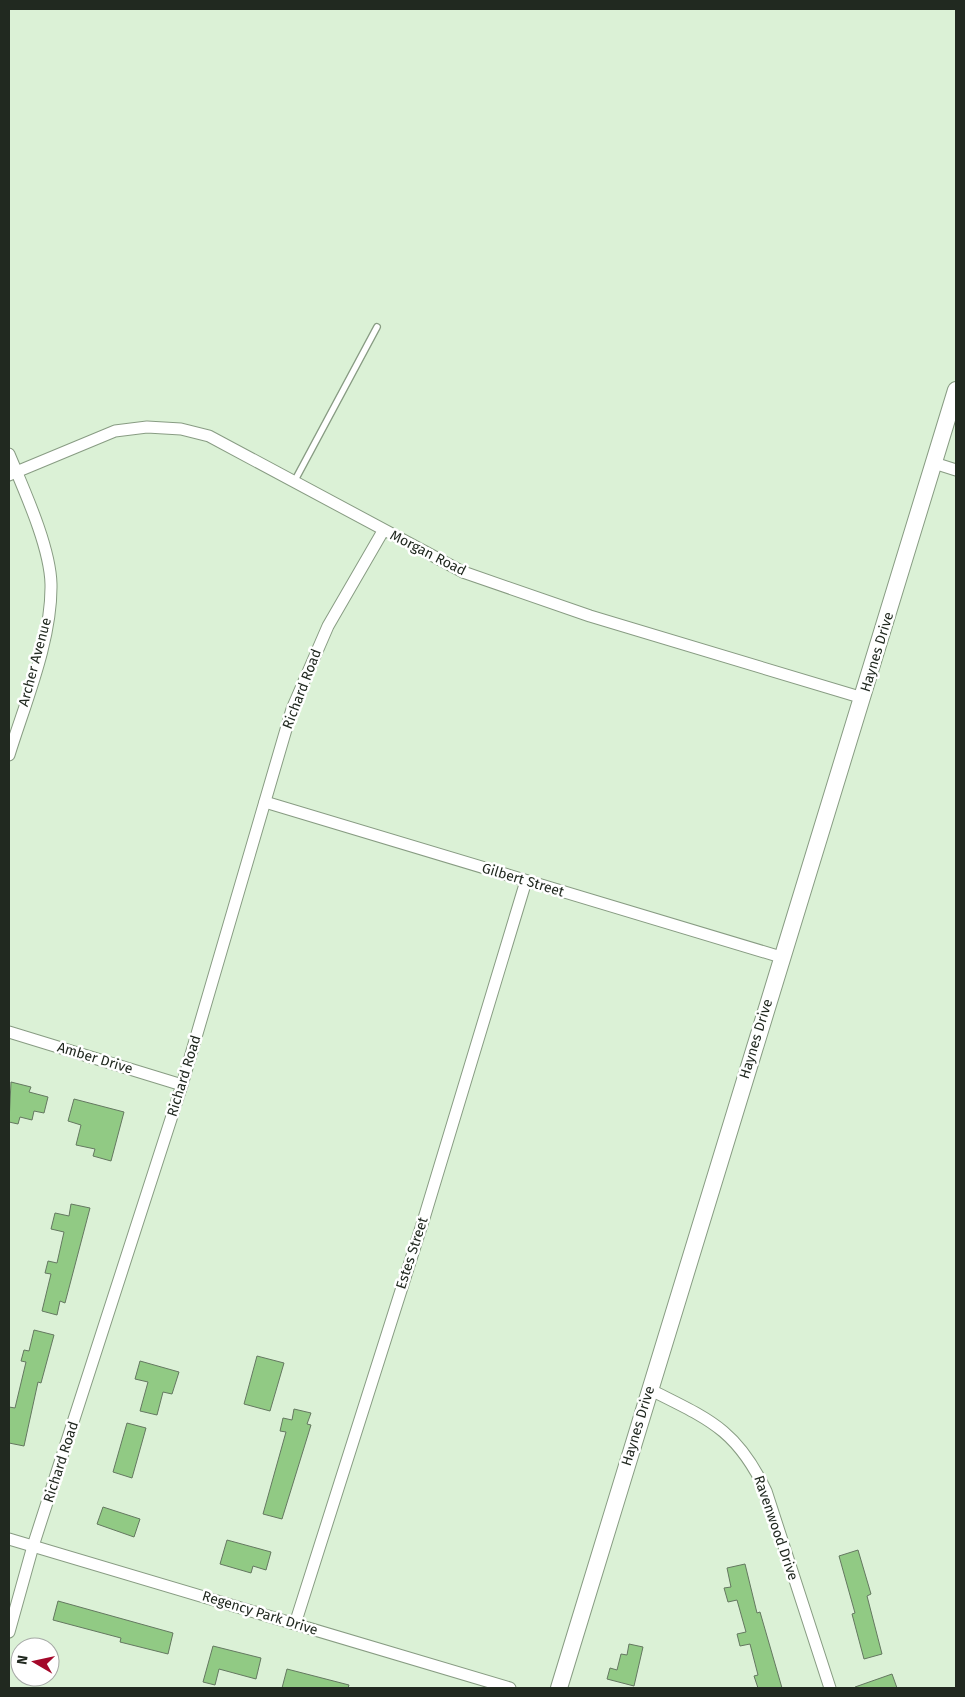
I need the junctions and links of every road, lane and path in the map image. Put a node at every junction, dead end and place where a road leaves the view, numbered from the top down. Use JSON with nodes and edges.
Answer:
{"nodes":[{"id":1,"x":377,"y":327,"type":"dead end"},
{"id":2,"x":956,"y":390,"type":"edge"},
{"id":3,"x":9,"y":454,"type":"edge"},
{"id":4,"x":934,"y":463,"type":"junction"},
{"id":5,"x":956,"y":470,"type":"edge"},
{"id":6,"x":13,"y":474,"type":"edge"},
{"id":7,"x":294,"y":482,"type":"junction"},
{"id":8,"x":383,"y":531,"type":"junction"},
{"id":9,"x":863,"y":698,"type":"junction"},
{"id":10,"x":9,"y":755,"type":"edge"},
{"id":11,"x":265,"y":802,"type":"junction"},
{"id":12,"x":526,"y":880,"type":"junction"},
{"id":13,"x":781,"y":957,"type":"junction"},
{"id":14,"x":9,"y":1032,"type":"edge"},
{"id":15,"x":182,"y":1084,"type":"junction"},
{"id":16,"x":649,"y":1389,"type":"junction"},
{"id":17,"x":9,"y":1539,"type":"edge"},
{"id":18,"x":33,"y":1546,"type":"junction"},
{"id":19,"x":295,"y":1624,"type":"junction"},
{"id":20,"x":9,"y":1632,"type":"edge"},
{"id":21,"x":510,"y":1688,"type":"edge"},
{"id":22,"x":559,"y":1688,"type":"edge"},
{"id":23,"x":830,"y":1688,"type":"edge"}],
"edges":[{"from":1,"to":7,"type":"lane"},
{"from":2,"to":4,"type":"street","name":"Haynes Drive"},
{"from":3,"to":6,"type":"street","name":"Archer Avenue"},
{"from":4,"to":5,"type":"street"},
{"from":4,"to":9,"type":"street","name":"Haynes Drive"},
{"from":6,"to":7,"type":"street","name":"Morgan Road"},
{"from":6,"to":10,"type":"street","name":"Archer Avenue"},
{"from":7,"to":8,"type":"street","name":"Morgan Road"},
{"from":8,"to":9,"type":"street","name":"Morgan Road"},
{"from":8,"to":11,"type":"street","name":"Richard Road"},
{"from":9,"to":13,"type":"street","name":"Haynes Drive"},
{"from":11,"to":12,"type":"street","name":"Gilbert Street"},
{"from":11,"to":15,"type":"street","name":"Richard Road"},
{"from":12,"to":13,"type":"street","name":"Gilbert Street"},
{"from":12,"to":19,"type":"street","name":"Estes Street"},
{"from":13,"to":16,"type":"street","name":"Haynes Drive"},
{"from":14,"to":15,"type":"street","name":"Amber Drive"},
{"from":15,"to":18,"type":"street","name":"Richard Road"},
{"from":16,"to":22,"type":"street","name":"Haynes Drive"},
{"from":16,"to":23,"type":"street","name":"Ravenwood Drive"},
{"from":17,"to":18,"type":"street","name":"Regency Park Drive"},
{"from":18,"to":19,"type":"street","name":"Regency Park Drive"},
{"from":18,"to":20,"type":"street","name":"Richard Road"},
{"from":19,"to":21,"type":"street","name":"Regency Park Drive"}]}
